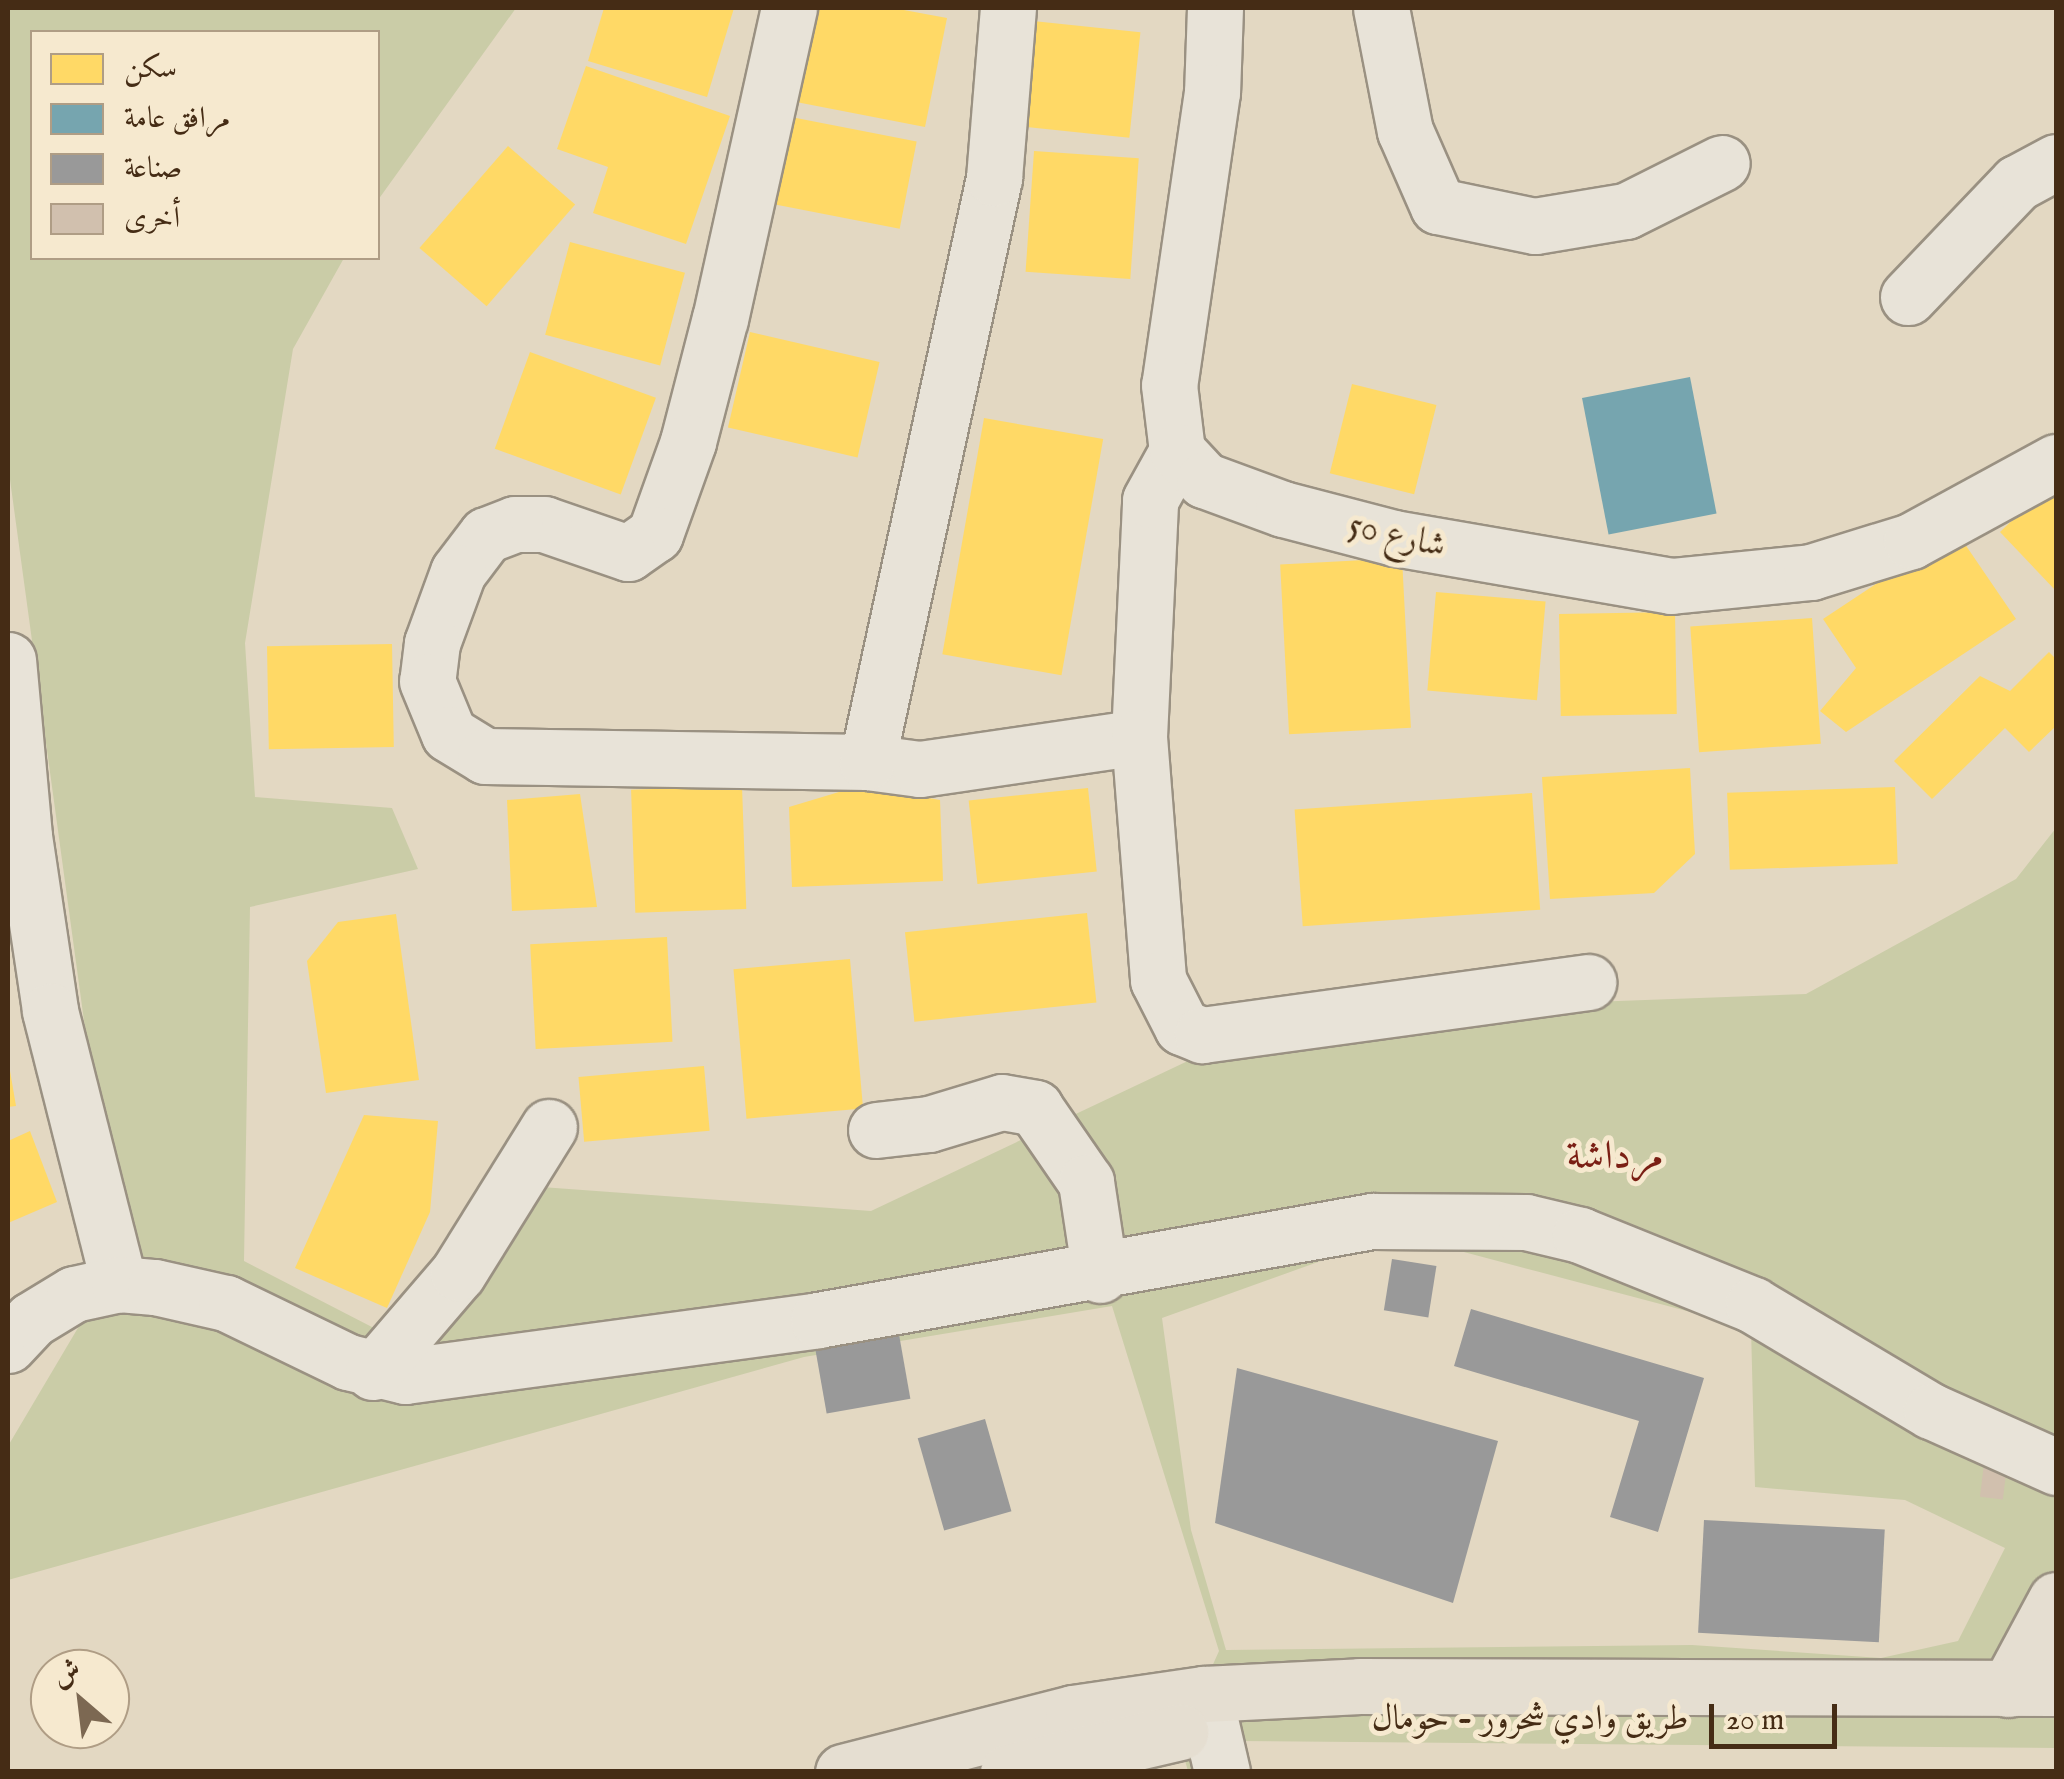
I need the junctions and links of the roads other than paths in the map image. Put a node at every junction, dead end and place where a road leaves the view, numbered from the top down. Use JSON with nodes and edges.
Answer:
{"nodes":[{"id":1,"x":789,"y":8,"type":"edge"},
{"id":2,"x":1008,"y":8,"type":"edge"},
{"id":3,"x":1216,"y":8,"type":"edge"},
{"id":4,"x":1381,"y":8,"type":"edge"},
{"id":5,"x":2056,"y":162,"type":"edge"},
{"id":6,"x":1722,"y":163,"type":"dead end"},
{"id":7,"x":1908,"y":297,"type":"dead end"},
{"id":8,"x":1176,"y":451,"type":"junction"},
{"id":9,"x":2056,"y":462,"type":"edge"},
{"id":10,"x":8,"y":660,"type":"edge"},
{"id":11,"x":1139,"y":737,"type":"junction"},
{"id":12,"x":868,"y":762,"type":"junction"},
{"id":13,"x":1588,"y":982,"type":"dead end"},
{"id":14,"x":549,"y":1128,"type":"dead end"},
{"id":15,"x":876,"y":1130,"type":"dead end"},
{"id":16,"x":1100,"y":1274,"type":"junction"},
{"id":17,"x":119,"y":1284,"type":"junction"},
{"id":18,"x":8,"y":1344,"type":"edge"},
{"id":19,"x":373,"y":1372,"type":"junction"},
{"id":20,"x":2056,"y":1467,"type":"edge"},
{"id":21,"x":2056,"y":1600,"type":"edge"},
{"id":22,"x":2032,"y":1688,"type":"edge"},
{"id":23,"x":1878,"y":1704,"type":"junction"},
{"id":24,"x":2056,"y":1721,"type":"edge"},
{"id":25,"x":1213,"y":1731,"type":"edge"},
{"id":26,"x":909,"y":1762,"type":"edge"},
{"id":27,"x":843,"y":1772,"type":"edge"},
{"id":28,"x":1008,"y":1772,"type":"edge"}],
"edges":[{"from":1,"to":12,"type":"street"},
{"from":2,"to":12,"type":"street"},
{"from":3,"to":8,"type":"street"},
{"from":4,"to":6,"type":"street"},
{"from":5,"to":7,"type":"street"},
{"from":8,"to":9,"type":"street","name":"شارع 50"},
{"from":8,"to":11,"type":"street"},
{"from":10,"to":17,"type":"street"},
{"from":11,"to":12,"type":"street"},
{"from":11,"to":13,"type":"street"},
{"from":14,"to":19,"type":"street"},
{"from":15,"to":16,"type":"street"},
{"from":16,"to":19,"type":"street"},
{"from":16,"to":20,"type":"street"},
{"from":17,"to":18,"type":"street"},
{"from":17,"to":19,"type":"street"},
{"from":21,"to":22,"type":"main road"},
{"from":22,"to":23,"type":"main road","name":"طريق وادي شحرور - حومال"},
{"from":23,"to":24,"type":"main road","name":"طريق وادي شحرور - حومال"},
{"from":23,"to":25,"type":"main road","name":"طريق وادي شحرور - حومال"},
{"from":25,"to":26,"type":"main road","name":"طريق وادي شحرور - حومال"},
{"from":25,"to":28,"type":"main road","name":"طريق وادي شحرور - حومال"},
{"from":26,"to":27,"type":"main road","name":"طريق وادي شحرور - حومال"}]}
